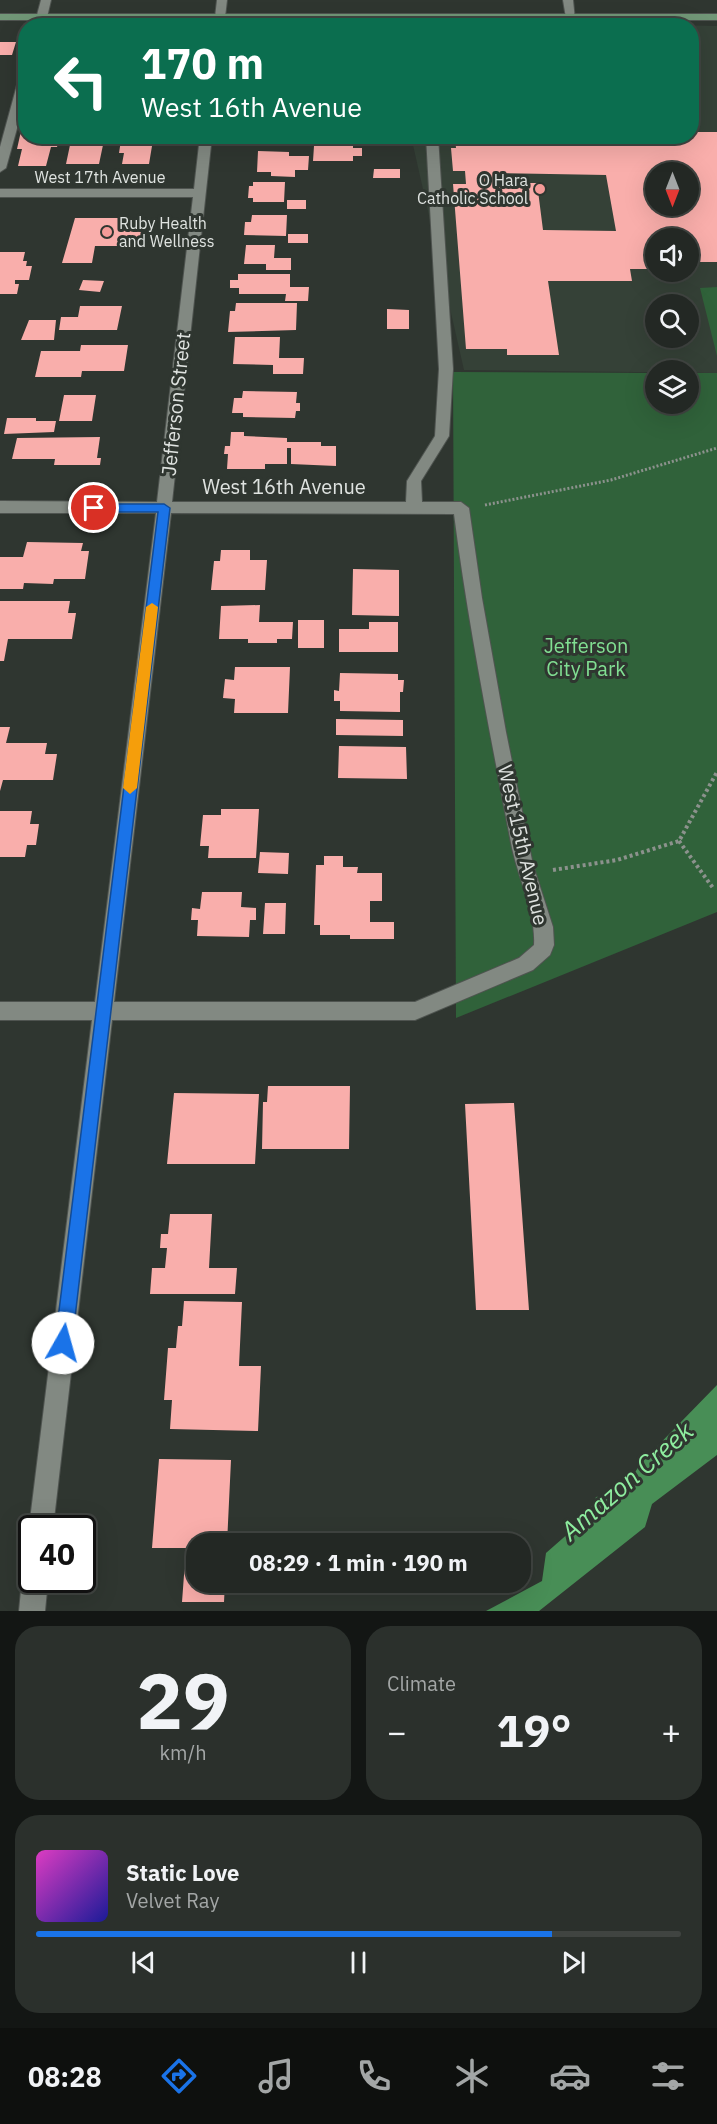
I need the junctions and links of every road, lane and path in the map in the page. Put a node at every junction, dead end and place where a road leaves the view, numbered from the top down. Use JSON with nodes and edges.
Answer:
{"nodes":[{"id":1,"x":46,"y":0,"type":"edge"},
{"id":2,"x":222,"y":0,"type":"edge"},
{"id":3,"x":568,"y":0,"type":"edge"},
{"id":4,"x":0,"y":17,"type":"edge"},
{"id":5,"x":717,"y":17,"type":"edge"},
{"id":6,"x":41,"y":18,"type":"edge"},
{"id":7,"x":219,"y":18,"type":"edge"},
{"id":8,"x":571,"y":18,"type":"joint"},
{"id":9,"x":18,"y":19,"type":"edge"},
{"id":10,"x":18,"y":103,"type":"edge"},
{"id":11,"x":205,"y":144,"type":"edge"},
{"id":12,"x":432,"y":144,"type":"edge"},
{"id":13,"x":0,"y":168,"type":"edge"},
{"id":14,"x":199,"y":193,"type":"junction"},
{"id":15,"x":0,"y":194,"type":"edge"},
{"id":16,"x":717,"y":448,"type":"edge"},
{"id":17,"x":0,"y":507,"type":"edge"},
{"id":18,"x":164,"y":508,"type":"junction"},
{"id":19,"x":414,"y":508,"type":"junction"},
{"id":20,"x":461,"y":508,"type":"junction"},
{"id":21,"x":717,"y":772,"type":"edge"},
{"id":22,"x":679,"y":840,"type":"junction"},
{"id":23,"x":525,"y":872,"type":"junction"},
{"id":24,"x":712,"y":888,"type":"dead end"},
{"id":25,"x":103,"y":1010,"type":"junction"},
{"id":26,"x":0,"y":1011,"type":"edge"},
{"id":27,"x":43,"y":1515,"type":"edge"},
{"id":28,"x":34,"y":1593,"type":"edge"},
{"id":29,"x":32,"y":1611,"type":"edge"}],
"edges":[{"from":1,"to":6,"type":"street"},
{"from":2,"to":7,"type":"street"},
{"from":3,"to":8,"type":"street"},
{"from":4,"to":9,"type":"main road"},
{"from":5,"to":8,"type":"main road"},
{"from":10,"to":13,"type":"street"},
{"from":11,"to":14,"type":"street","name":"Jefferson Street"},
{"from":12,"to":19,"type":"street"},
{"from":14,"to":15,"type":"street","name":"West 17th Avenue"},
{"from":14,"to":18,"type":"street","name":"Jefferson Street"},
{"from":16,"to":20,"type":"path"},
{"from":17,"to":18,"type":"street","name":"West 16th Avenue"},
{"from":18,"to":19,"type":"street","name":"West 16th Avenue"},
{"from":18,"to":25,"type":"street","name":"Jefferson Street"},
{"from":19,"to":20,"type":"street","name":"West 16th Avenue"},
{"from":20,"to":23,"type":"street","name":"West 15th Avenue"},
{"from":21,"to":22,"type":"path"},
{"from":22,"to":23,"type":"path"},
{"from":22,"to":24,"type":"path"},
{"from":23,"to":25,"type":"street","name":"West 15th Avenue"},
{"from":25,"to":26,"type":"street","name":"West 15th Avenue"},
{"from":25,"to":27,"type":"street","name":"Jefferson Street"},
{"from":28,"to":29,"type":"street"}]}
